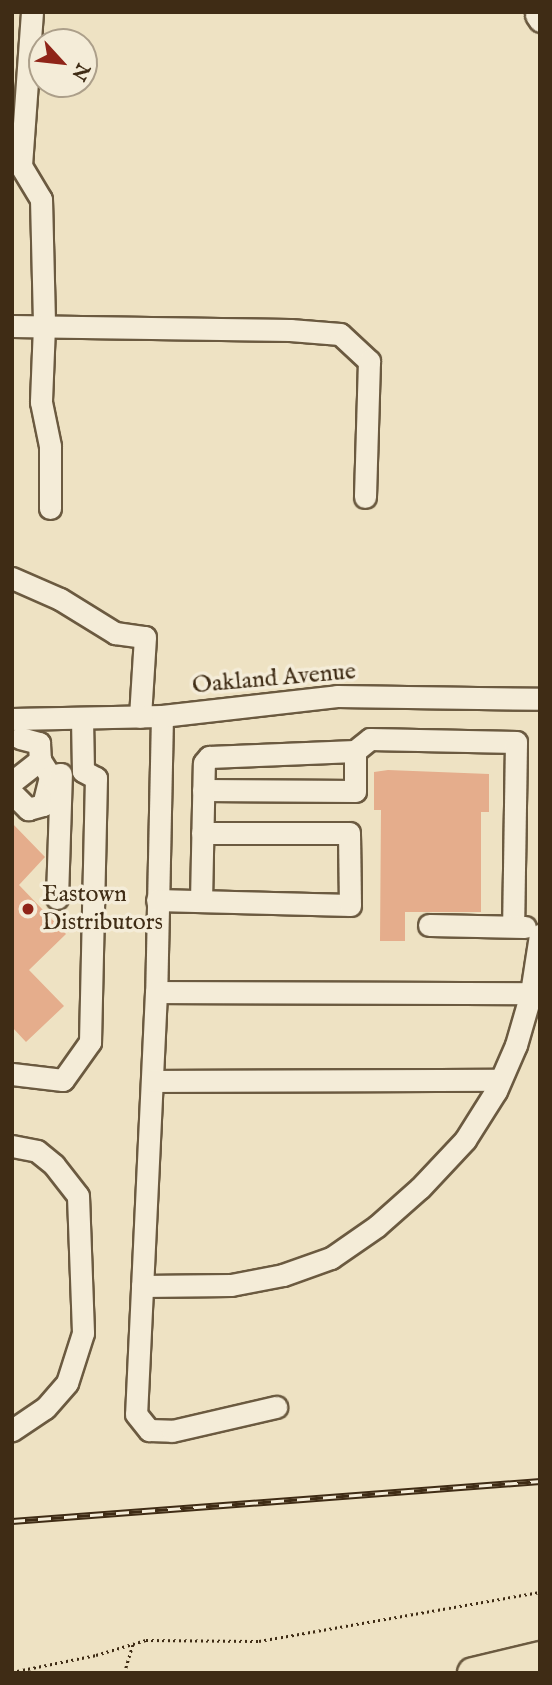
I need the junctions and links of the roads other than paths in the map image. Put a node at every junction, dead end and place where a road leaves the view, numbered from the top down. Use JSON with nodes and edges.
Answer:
{"nodes":[{"id":1,"x":32,"y":12,"type":"edge"},
{"id":2,"x":12,"y":326,"type":"edge"},
{"id":3,"x":44,"y":326,"type":"junction"},
{"id":4,"x":365,"y":497,"type":"dead end"},
{"id":5,"x":50,"y":508,"type":"dead end"},
{"id":6,"x":12,"y":578,"type":"edge"},
{"id":7,"x":540,"y":699,"type":"edge"},
{"id":8,"x":162,"y":716,"type":"junction"},
{"id":9,"x":140,"y":717,"type":"junction"},
{"id":10,"x":82,"y":718,"type":"junction"},
{"id":11,"x":16,"y":729,"type":"edge"},
{"id":12,"x":355,"y":751,"type":"junction"},
{"id":13,"x":51,"y":770,"type":"junction"},
{"id":14,"x":83,"y":771,"type":"junction"},
{"id":15,"x":12,"y":782,"type":"edge"},
{"id":16,"x":203,"y":790,"type":"junction"},
{"id":17,"x":12,"y":793,"type":"edge"},
{"id":18,"x":202,"y":833,"type":"junction"},
{"id":19,"x":57,"y":898,"type":"dead end"},
{"id":20,"x":157,"y":900,"type":"junction"},
{"id":21,"x":201,"y":901,"type":"junction"},
{"id":22,"x":429,"y":925,"type":"dead end"},
{"id":23,"x":513,"y":926,"type":"junction"},
{"id":24,"x":540,"y":927,"type":"edge"},
{"id":25,"x":540,"y":935,"type":"edge"},
{"id":26,"x":156,"y":992,"type":"junction"},
{"id":27,"x":531,"y":993,"type":"junction"},
{"id":28,"x":12,"y":1074,"type":"edge"},
{"id":29,"x":500,"y":1080,"type":"junction"},
{"id":30,"x":152,"y":1081,"type":"junction"},
{"id":31,"x":12,"y":1146,"type":"edge"},
{"id":32,"x":142,"y":1286,"type":"junction"},
{"id":33,"x":276,"y":1407,"type":"dead end"},
{"id":34,"x":12,"y":1430,"type":"edge"},
{"id":35,"x":540,"y":1657,"type":"edge"},
{"id":36,"x":473,"y":1673,"type":"edge"}],
"edges":[{"from":1,"to":3,"type":"street"},
{"from":2,"to":3,"type":"street"},
{"from":3,"to":4,"type":"street"},
{"from":3,"to":5,"type":"street"},
{"from":6,"to":9,"type":"street"},
{"from":7,"to":8,"type":"street","name":"Oakland Avenue"},
{"from":8,"to":9,"type":"street","name":"Oakland Avenue"},
{"from":8,"to":20,"type":"street"},
{"from":9,"to":10,"type":"street","name":"Oakland Avenue"},
{"from":10,"to":11,"type":"street","name":"Oakland Avenue"},
{"from":10,"to":14,"type":"street"},
{"from":11,"to":13,"type":"street"},
{"from":12,"to":16,"type":"street"},
{"from":12,"to":16,"type":"street"},
{"from":12,"to":23,"type":"street"},
{"from":13,"to":14,"type":"street"},
{"from":13,"to":15,"type":"street"},
{"from":13,"to":17,"type":"street"},
{"from":13,"to":19,"type":"street"},
{"from":14,"to":28,"type":"street"},
{"from":16,"to":18,"type":"street"},
{"from":18,"to":21,"type":"street"},
{"from":18,"to":21,"type":"street"},
{"from":20,"to":21,"type":"street"},
{"from":20,"to":26,"type":"street"},
{"from":22,"to":23,"type":"street"},
{"from":23,"to":24,"type":"street"},
{"from":25,"to":27,"type":"street"},
{"from":26,"to":27,"type":"street"},
{"from":26,"to":30,"type":"street"},
{"from":27,"to":29,"type":"street"},
{"from":29,"to":30,"type":"street"},
{"from":29,"to":32,"type":"street"},
{"from":30,"to":32,"type":"street"},
{"from":31,"to":34,"type":"street"},
{"from":32,"to":33,"type":"street"},
{"from":35,"to":36,"type":"highway"}]}
